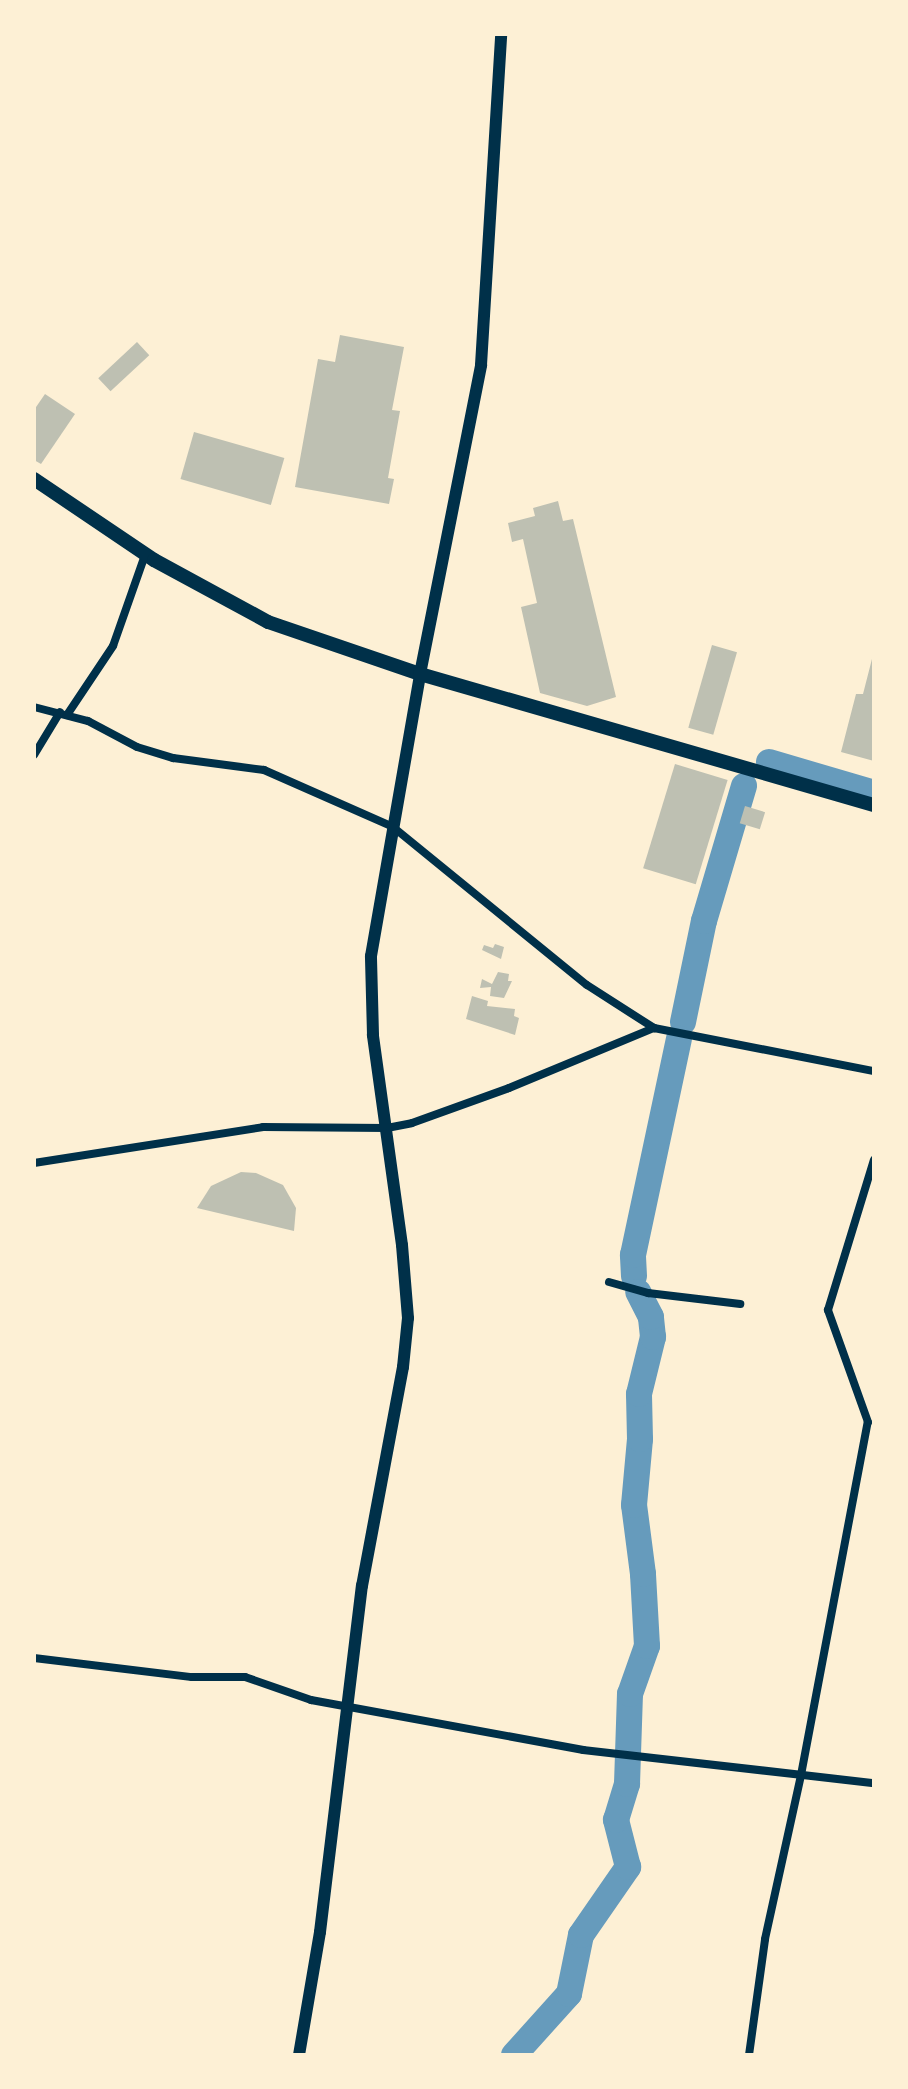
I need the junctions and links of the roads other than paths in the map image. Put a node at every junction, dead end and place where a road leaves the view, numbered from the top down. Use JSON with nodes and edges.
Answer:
{"nodes":[{"id":1,"x":501,"y":34,"type":"edge"},
{"id":2,"x":34,"y":479,"type":"edge"},
{"id":3,"x":145,"y":555,"type":"junction"},
{"id":4,"x":420,"y":674,"type":"junction"},
{"id":5,"x":34,"y":707,"type":"edge"},
{"id":6,"x":63,"y":714,"type":"junction"},
{"id":7,"x":34,"y":755,"type":"edge"},
{"id":8,"x":874,"y":805,"type":"edge"},
{"id":9,"x":393,"y":827,"type":"junction"},
{"id":10,"x":654,"y":1028,"type":"junction"},
{"id":11,"x":874,"y":1071,"type":"edge"},
{"id":12,"x":387,"y":1128,"type":"junction"},
{"id":13,"x":874,"y":1160,"type":"edge"},
{"id":14,"x":34,"y":1163,"type":"edge"},
{"id":15,"x":609,"y":1282,"type":"dead end"},
{"id":16,"x":740,"y":1304,"type":"dead end"},
{"id":17,"x":34,"y":1658,"type":"edge"},
{"id":18,"x":347,"y":1708,"type":"junction"},
{"id":19,"x":801,"y":1775,"type":"junction"},
{"id":20,"x":874,"y":1783,"type":"edge"},
{"id":21,"x":299,"y":2055,"type":"edge"},
{"id":22,"x":749,"y":2055,"type":"edge"}],
"edges":[{"from":1,"to":4,"type":"main road"},
{"from":2,"to":3,"type":"highway"},
{"from":3,"to":4,"type":"highway"},
{"from":3,"to":6,"type":"street"},
{"from":4,"to":8,"type":"highway"},
{"from":4,"to":9,"type":"main road"},
{"from":5,"to":6,"type":"street"},
{"from":6,"to":7,"type":"street"},
{"from":6,"to":9,"type":"street"},
{"from":9,"to":10,"type":"street"},
{"from":9,"to":12,"type":"main road"},
{"from":10,"to":11,"type":"street"},
{"from":10,"to":12,"type":"street"},
{"from":12,"to":14,"type":"street"},
{"from":12,"to":18,"type":"main road"},
{"from":13,"to":19,"type":"street"},
{"from":15,"to":16,"type":"street"},
{"from":17,"to":18,"type":"street"},
{"from":18,"to":19,"type":"street"},
{"from":18,"to":21,"type":"main road"},
{"from":19,"to":20,"type":"street"},
{"from":19,"to":22,"type":"street"}]}
